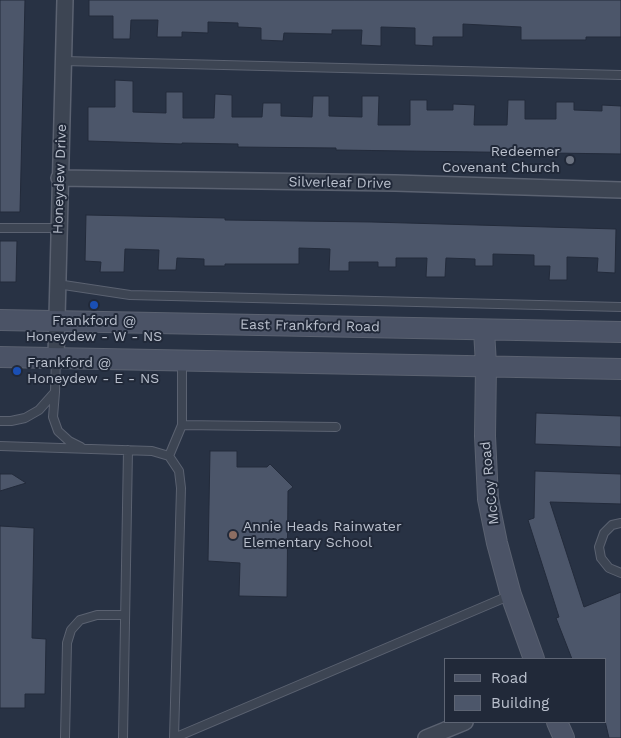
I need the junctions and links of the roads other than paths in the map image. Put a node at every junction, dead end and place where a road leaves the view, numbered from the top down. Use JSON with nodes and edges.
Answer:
{"nodes":[{"id":1,"x":64,"y":0,"type":"edge"},
{"id":2,"x":64,"y":61,"type":"junction"},
{"id":3,"x":621,"y":75,"type":"edge"},
{"id":4,"x":59,"y":178,"type":"junction"},
{"id":5,"x":621,"y":190,"type":"edge"},
{"id":6,"x":0,"y":228,"type":"edge"},
{"id":7,"x":58,"y":228,"type":"junction"},
{"id":8,"x":57,"y":284,"type":"junction"},
{"id":9,"x":621,"y":307,"type":"edge"},
{"id":10,"x":0,"y":320,"type":"edge"},
{"id":11,"x":56,"y":320,"type":"junction"},
{"id":12,"x":484,"y":330,"type":"junction"},
{"id":13,"x":621,"y":332,"type":"edge"},
{"id":14,"x":0,"y":357,"type":"edge"},
{"id":15,"x":56,"y":357,"type":"junction"},
{"id":16,"x":182,"y":361,"type":"junction"},
{"id":17,"x":486,"y":365,"type":"junction"},
{"id":18,"x":621,"y":369,"type":"edge"},
{"id":19,"x":55,"y":392,"type":"junction"},
{"id":20,"x":0,"y":421,"type":"edge"},
{"id":21,"x":182,"y":425,"type":"junction"},
{"id":22,"x":336,"y":427,"type":"dead end"},
{"id":23,"x":0,"y":446,"type":"edge"},
{"id":24,"x":86,"y":449,"type":"junction"},
{"id":25,"x":128,"y":450,"type":"junction"},
{"id":26,"x":168,"y":456,"type":"junction"},
{"id":27,"x":621,"y":523,"type":"edge"},
{"id":28,"x":621,"y":573,"type":"edge"},
{"id":29,"x":511,"y":594,"type":"junction"},
{"id":30,"x":125,"y":615,"type":"junction"},
{"id":31,"x":534,"y":658,"type":"edge"},
{"id":32,"x":463,"y":723,"type":"edge"},
{"id":33,"x":557,"y":723,"type":"edge"},
{"id":34,"x":65,"y":738,"type":"edge"},
{"id":35,"x":123,"y":738,"type":"edge"},
{"id":36,"x":174,"y":738,"type":"edge"},
{"id":37,"x":426,"y":738,"type":"edge"},
{"id":38,"x":564,"y":738,"type":"edge"}],
"edges":[{"from":1,"to":2,"type":"street","name":"Honeydew Drive"},
{"from":2,"to":3,"type":"lane"},
{"from":2,"to":4,"type":"street","name":"Honeydew Drive"},
{"from":4,"to":5,"type":"street","name":"Silverleaf Drive"},
{"from":4,"to":7,"type":"street","name":"Honeydew Drive"},
{"from":6,"to":7,"type":"lane"},
{"from":7,"to":8,"type":"street","name":"Honeydew Drive"},
{"from":8,"to":9,"type":"lane"},
{"from":8,"to":11,"type":"street","name":"Honeydew Drive"},
{"from":10,"to":11,"type":"main road","name":"East Frankford Road"},
{"from":11,"to":12,"type":"main road","name":"East Frankford Road"},
{"from":11,"to":15,"type":"street","name":"Honeydew Drive"},
{"from":12,"to":13,"type":"main road","name":"East Frankford Road"},
{"from":12,"to":17,"type":"main road","name":"McCoy Road"},
{"from":14,"to":15,"type":"main road"},
{"from":15,"to":16,"type":"main road"},
{"from":15,"to":19,"type":"lane"},
{"from":16,"to":17,"type":"main road"},
{"from":16,"to":21,"type":"lane"},
{"from":17,"to":18,"type":"main road"},
{"from":17,"to":29,"type":"main road","name":"McCoy Road"},
{"from":19,"to":20,"type":"lane"},
{"from":19,"to":24,"type":"lane"},
{"from":21,"to":22,"type":"lane"},
{"from":21,"to":26,"type":"lane"},
{"from":23,"to":24,"type":"lane"},
{"from":24,"to":25,"type":"lane"},
{"from":25,"to":26,"type":"lane"},
{"from":25,"to":30,"type":"lane"},
{"from":26,"to":36,"type":"lane"},
{"from":27,"to":28,"type":"lane"},
{"from":29,"to":31,"type":"main road","name":"McCoy Road"},
{"from":29,"to":36,"type":"lane"},
{"from":30,"to":34,"type":"lane"},
{"from":30,"to":35,"type":"lane"},
{"from":32,"to":37,"type":"street"},
{"from":33,"to":38,"type":"main road"}]}
